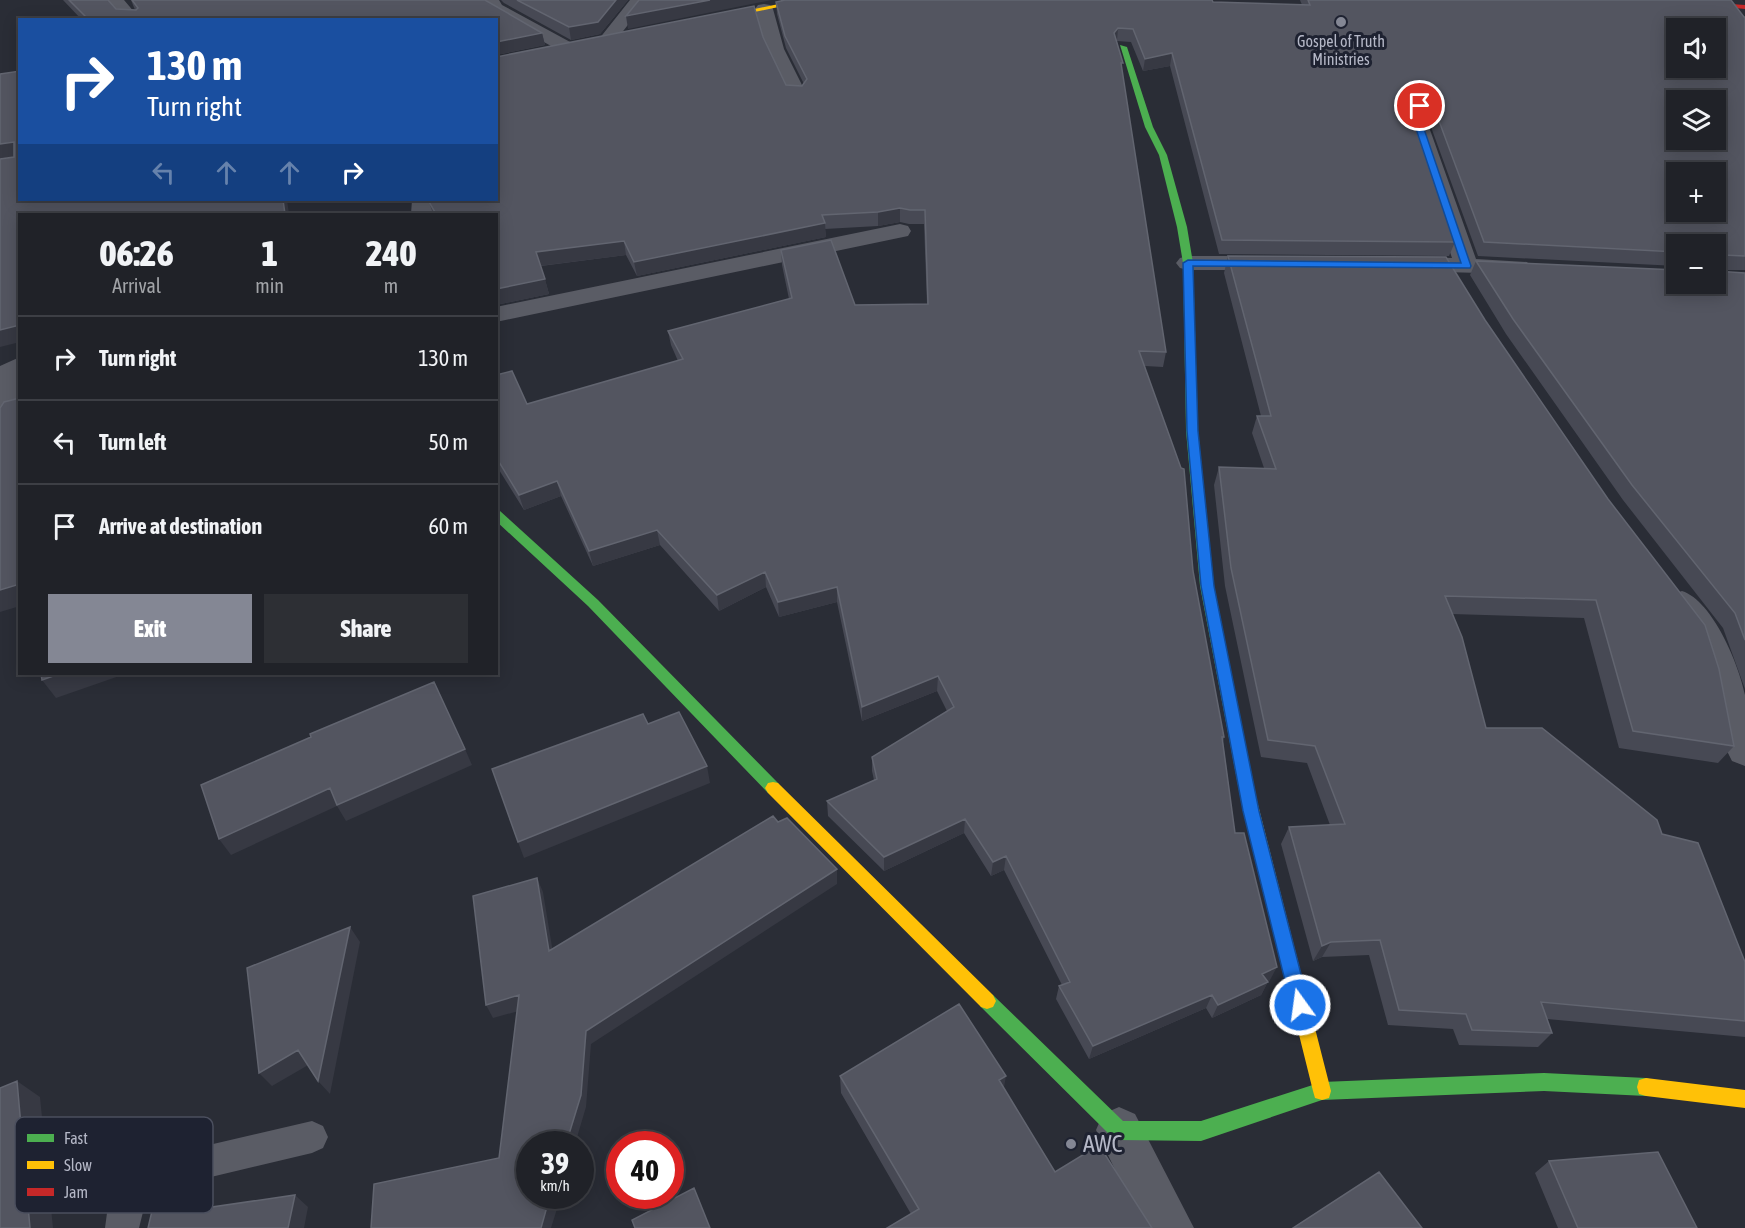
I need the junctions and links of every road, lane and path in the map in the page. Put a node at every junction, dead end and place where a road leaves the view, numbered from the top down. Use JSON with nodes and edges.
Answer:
{"nodes":[{"id":1,"x":491,"y":0,"type":"edge"},
{"id":2,"x":639,"y":0,"type":"edge"},
{"id":3,"x":809,"y":0,"type":"edge"},
{"id":4,"x":1676,"y":0,"type":"edge"},
{"id":5,"x":118,"y":3,"type":"edge"},
{"id":6,"x":140,"y":3,"type":"edge"},
{"id":7,"x":1738,"y":6,"type":"edge"},
{"id":8,"x":764,"y":9,"type":"junction"},
{"id":9,"x":131,"y":18,"type":"edge"},
{"id":10,"x":697,"y":21,"type":"edge"},
{"id":11,"x":1745,"y":24,"type":"edge"},
{"id":12,"x":630,"y":34,"type":"edge"},
{"id":13,"x":603,"y":40,"type":"joint"},
{"id":14,"x":572,"y":46,"type":"joint"},
{"id":15,"x":1124,"y":47,"type":"edge"},
{"id":16,"x":543,"y":52,"type":"edge"},
{"id":17,"x":796,"y":93,"type":"edge"},
{"id":18,"x":1420,"y":106,"type":"edge"},
{"id":19,"x":900,"y":231,"type":"edge"},
{"id":20,"x":1188,"y":263,"type":"junction"},
{"id":21,"x":1292,"y":263,"type":"edge"},
{"id":22,"x":1383,"y":263,"type":"edge"},
{"id":23,"x":1458,"y":266,"type":"junction"},
{"id":24,"x":1543,"y":268,"type":"edge"},
{"id":25,"x":1468,"y":296,"type":"edge"},
{"id":26,"x":498,"y":315,"type":"edge"},
{"id":27,"x":18,"y":366,"type":"edge"},
{"id":28,"x":0,"y":420,"type":"edge"},
{"id":29,"x":498,"y":516,"type":"edge"},
{"id":30,"x":1667,"y":582,"type":"edge"},
{"id":31,"x":1745,"y":751,"type":"edge"},
{"id":32,"x":1322,"y":1091,"type":"junction"},
{"id":33,"x":1745,"y":1099,"type":"edge"},
{"id":34,"x":1119,"y":1130,"type":"junction"},
{"id":35,"x":312,"y":1137,"type":"dead end"},
{"id":36,"x":213,"y":1160,"type":"edge"},
{"id":37,"x":124,"y":1213,"type":"edge"},
{"id":38,"x":122,"y":1228,"type":"edge"},
{"id":39,"x":1170,"y":1228,"type":"edge"}],
"edges":[{"from":1,"to":14,"type":"street"},
{"from":2,"to":13,"type":"street"},
{"from":3,"to":8,"type":"street"},
{"from":4,"to":7,"type":"street"},
{"from":5,"to":6,"type":"lane"},
{"from":5,"to":9,"type":"street"},
{"from":7,"to":11,"type":"street"},
{"from":8,"to":10,"type":"street"},
{"from":8,"to":17,"type":"street"},
{"from":12,"to":13,"type":"street"},
{"from":14,"to":16,"type":"street"},
{"from":15,"to":20,"type":"street"},
{"from":18,"to":23,"type":"street"},
{"from":19,"to":26,"type":"street"},
{"from":20,"to":21,"type":"street"},
{"from":20,"to":32,"type":"street"},
{"from":22,"to":23,"type":"street"},
{"from":23,"to":24,"type":"street"},
{"from":23,"to":25,"type":"street"},
{"from":27,"to":28,"type":"street"},
{"from":29,"to":34,"type":"street"},
{"from":30,"to":31,"type":"street"},
{"from":32,"to":33,"type":"street"},
{"from":32,"to":34,"type":"street"},
{"from":34,"to":39,"type":"street"},
{"from":35,"to":36,"type":"lane"},
{"from":37,"to":38,"type":"lane"}]}
